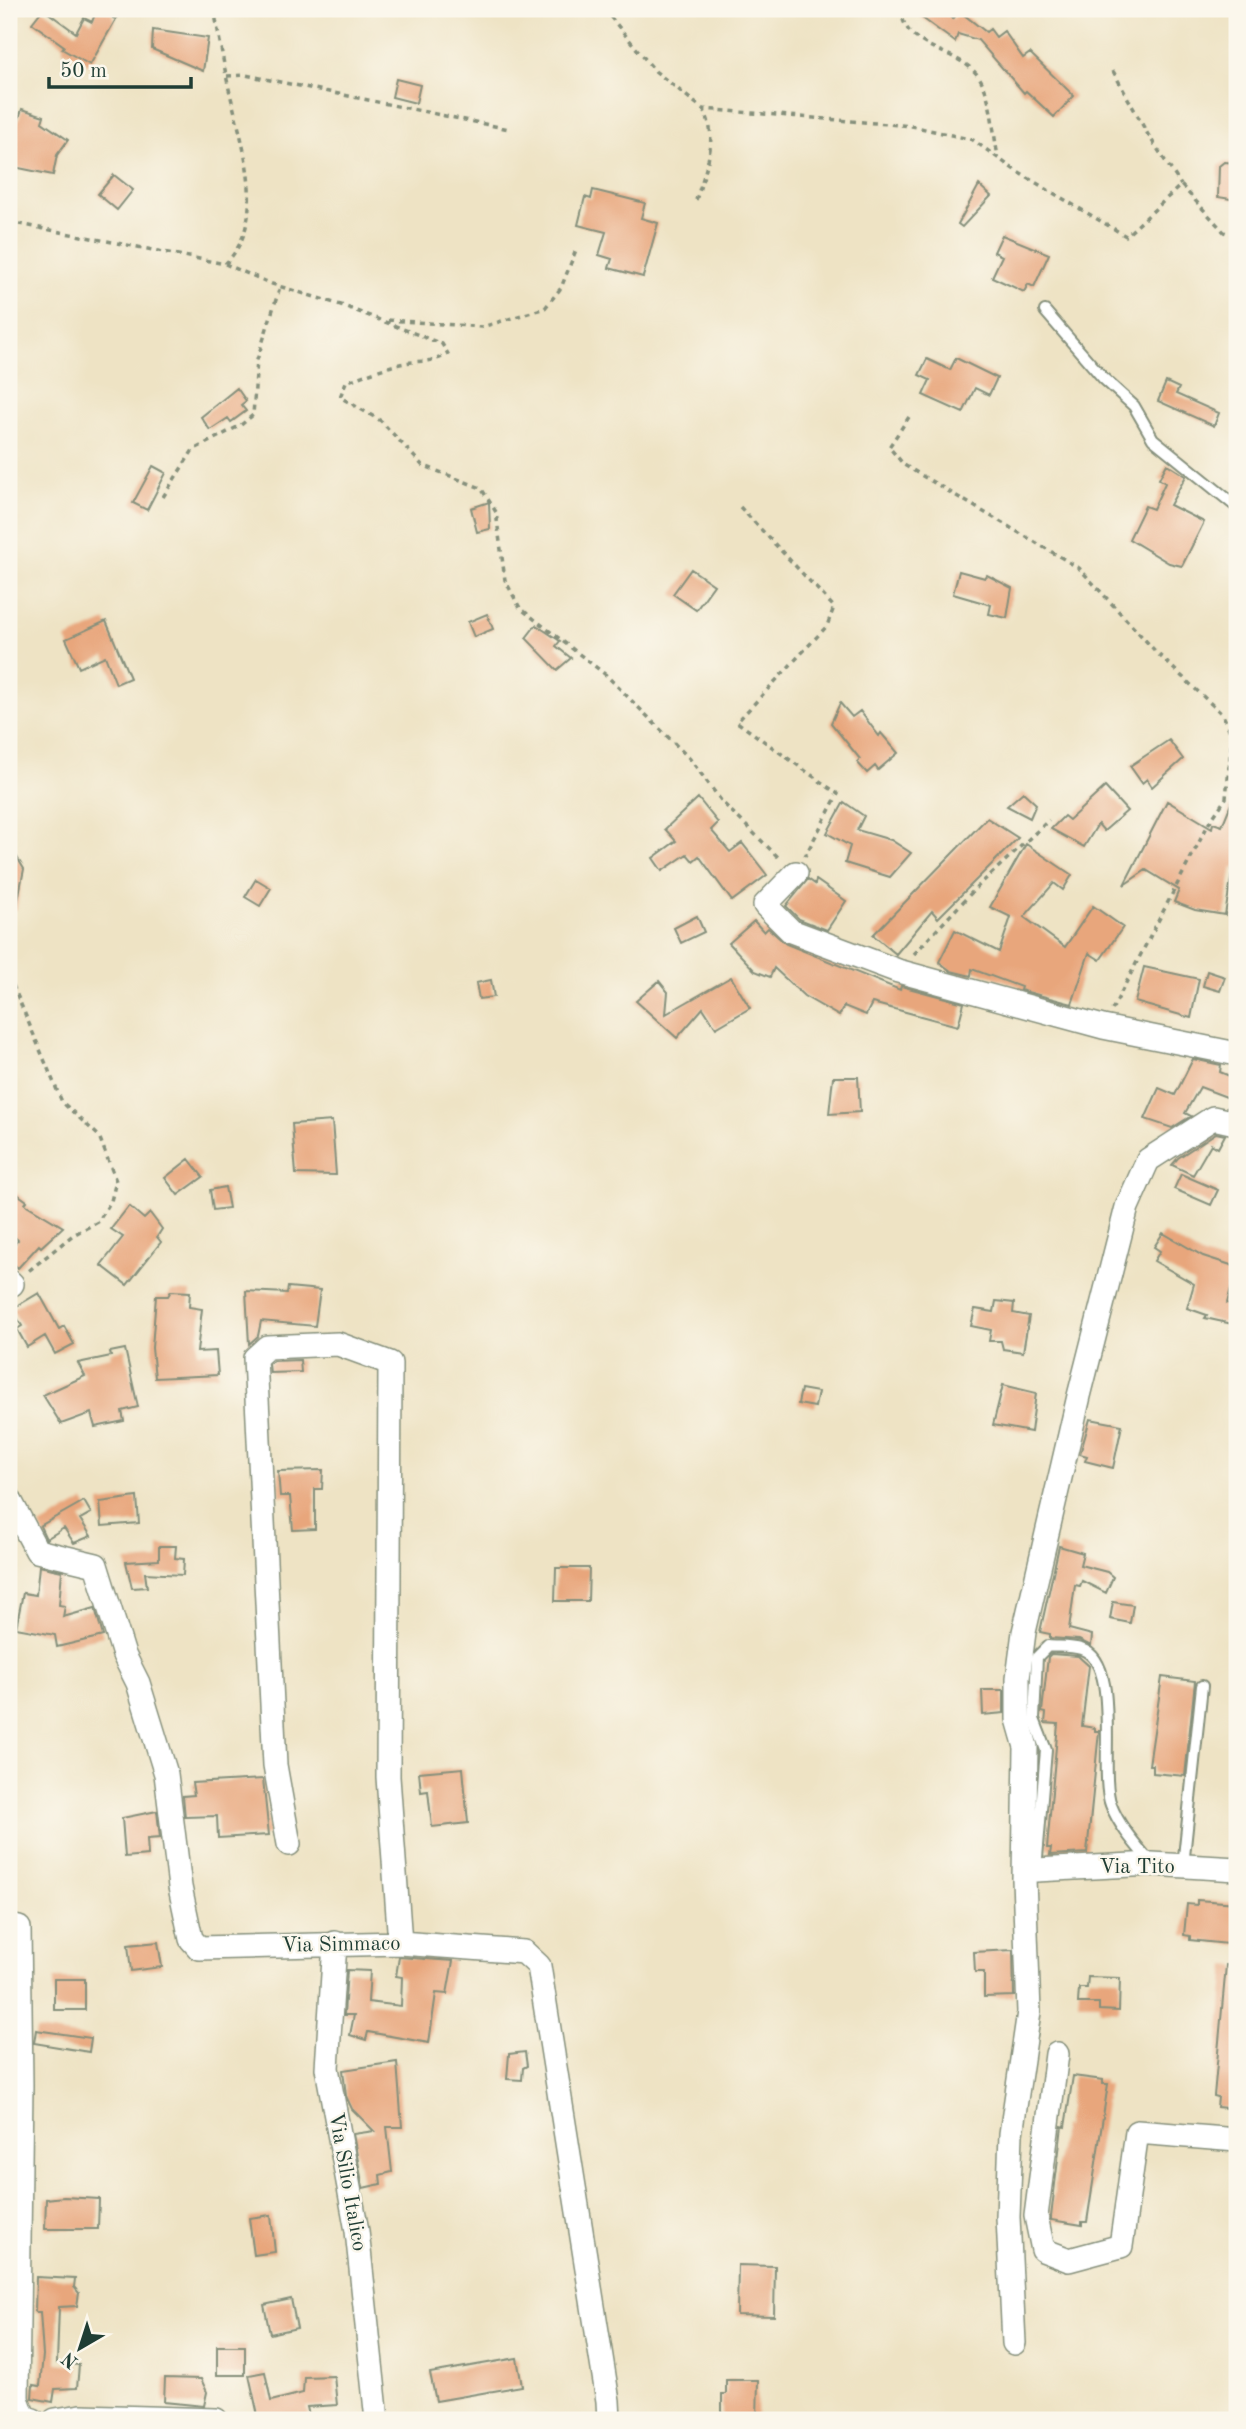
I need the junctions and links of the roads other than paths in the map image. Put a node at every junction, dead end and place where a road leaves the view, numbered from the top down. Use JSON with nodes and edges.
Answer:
{"nodes":[{"id":1,"x":1045,"y":311,"type":"dead end"},
{"id":2,"x":1237,"y":507,"type":"edge"},
{"id":3,"x":796,"y":873,"type":"road end"},
{"id":4,"x":1237,"y":1054,"type":"edge"},
{"id":5,"x":1237,"y":1115,"type":"edge"},
{"id":6,"x":9,"y":1498,"type":"edge"},
{"id":7,"x":1202,"y":1686,"type":"dead end"},
{"id":8,"x":289,"y":1844,"type":"dead end"},
{"id":9,"x":1152,"y":1864,"type":"junction"},
{"id":10,"x":1183,"y":1866,"type":"junction"},
{"id":11,"x":1237,"y":1869,"type":"edge"},
{"id":12,"x":1036,"y":1870,"type":"joint"},
{"id":13,"x":9,"y":1926,"type":"edge"},
{"id":14,"x":335,"y":1943,"type":"junction"},
{"id":15,"x":400,"y":1943,"type":"junction"},
{"id":16,"x":1057,"y":2054,"type":"dead end"},
{"id":17,"x":1237,"y":2140,"type":"edge"},
{"id":18,"x":1014,"y":2343,"type":"dead end"},
{"id":19,"x":33,"y":2420,"type":"edge"},
{"id":20,"x":55,"y":2420,"type":"edge"},
{"id":21,"x":216,"y":2420,"type":"edge"},
{"id":22,"x":377,"y":2420,"type":"edge"},
{"id":23,"x":608,"y":2420,"type":"edge"}],
"edges":[{"from":1,"to":2,"type":"lane"},
{"from":3,"to":4,"type":"street"},
{"from":5,"to":18,"type":"street"},
{"from":6,"to":14,"type":"street","name":"Via Simmaco"},
{"from":7,"to":10,"type":"lane"},
{"from":8,"to":15,"type":"street"},
{"from":9,"to":10,"type":"street","name":"Via Tito"},
{"from":9,"to":12,"type":"street","name":"Via Tito"},
{"from":9,"to":12,"type":"lane"},
{"from":10,"to":11,"type":"street","name":"Via Tito"},
{"from":13,"to":19,"type":"street"},
{"from":14,"to":15,"type":"street","name":"Via Simmaco"},
{"from":14,"to":22,"type":"street","name":"Via Silio Italico"},
{"from":15,"to":23,"type":"street","name":"Via Simmaco"},
{"from":16,"to":17,"type":"street"},
{"from":20,"to":21,"type":"street"}]}
